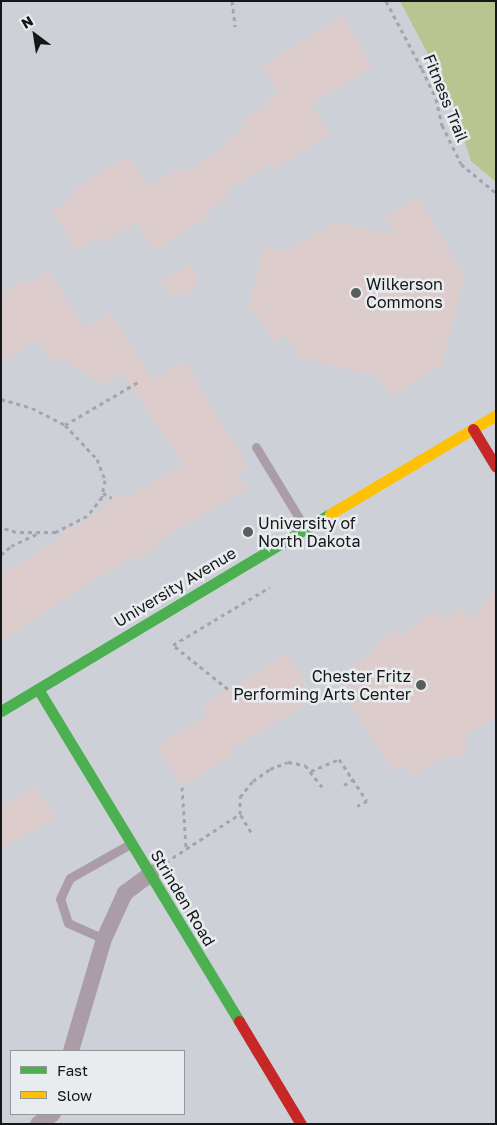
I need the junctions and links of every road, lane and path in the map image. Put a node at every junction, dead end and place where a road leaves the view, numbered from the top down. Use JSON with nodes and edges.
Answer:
{"nodes":[{"id":1,"x":232,"y":1,"type":"edge"},
{"id":2,"x":386,"y":1,"type":"edge"},
{"id":3,"x":235,"y":27,"type":"dead end"},
{"id":4,"x":496,"y":193,"type":"edge"},
{"id":5,"x":138,"y":382,"type":"dead end"},
{"id":6,"x":1,"y":399,"type":"edge"},
{"id":7,"x":496,"y":415,"type":"edge"},
{"id":8,"x":65,"y":426,"type":"junction"},
{"id":9,"x":473,"y":428,"type":"junction"},
{"id":10,"x":256,"y":447,"type":"dead end"},
{"id":11,"x":496,"y":467,"type":"edge"},
{"id":12,"x":103,"y":493,"type":"junction"},
{"id":13,"x":112,"y":498,"type":"dead end"},
{"id":14,"x":1,"y":527,"type":"edge"},
{"id":15,"x":305,"y":528,"type":"junction"},
{"id":16,"x":43,"y":532,"type":"junction"},
{"id":17,"x":1,"y":555,"type":"edge"},
{"id":18,"x":270,"y":587,"type":"dead end"},
{"id":19,"x":38,"y":689,"type":"junction"},
{"id":20,"x":228,"y":689,"type":"dead end"},
{"id":21,"x":1,"y":711,"type":"edge"},
{"id":22,"x":311,"y":771,"type":"junction"},
{"id":23,"x":354,"y":779,"type":"junction"},
{"id":24,"x":344,"y":785,"type":"dead end"},
{"id":25,"x":182,"y":787,"type":"dead end"},
{"id":26,"x":324,"y":788,"type":"dead end"},
{"id":27,"x":357,"y":806,"type":"dead end"},
{"id":28,"x":240,"y":814,"type":"junction"},
{"id":29,"x":251,"y":832,"type":"dead end"},
{"id":30,"x":130,"y":843,"type":"junction"},
{"id":31,"x":186,"y":847,"type":"junction"},
{"id":32,"x":152,"y":873,"type":"junction"},
{"id":33,"x":104,"y":939,"type":"junction"},
{"id":34,"x":71,"y":1050,"type":"edge"},
{"id":35,"x":52,"y":1115,"type":"edge"},
{"id":36,"x":38,"y":1124,"type":"edge"},
{"id":37,"x":301,"y":1124,"type":"edge"}],
"edges":[{"from":1,"to":3,"type":"path"},
{"from":2,"to":4,"type":"path","name":"Fitness Trail"},
{"from":5,"to":8,"type":"path"},
{"from":6,"to":8,"type":"path"},
{"from":7,"to":9,"type":"street","name":"University Avenue"},
{"from":8,"to":12,"type":"path"},
{"from":9,"to":11,"type":"street"},
{"from":9,"to":15,"type":"street","name":"University Avenue"},
{"from":10,"to":15,"type":"lane"},
{"from":12,"to":13,"type":"path"},
{"from":12,"to":16,"type":"path"},
{"from":14,"to":16,"type":"path"},
{"from":15,"to":19,"type":"street","name":"University Avenue"},
{"from":16,"to":17,"type":"path"},
{"from":18,"to":20,"type":"path"},
{"from":19,"to":21,"type":"street","name":"University Avenue"},
{"from":19,"to":30,"type":"street","name":"Strinden Road"},
{"from":22,"to":23,"type":"path"},
{"from":22,"to":26,"type":"path"},
{"from":22,"to":28,"type":"path"},
{"from":23,"to":24,"type":"path"},
{"from":23,"to":27,"type":"path"},
{"from":25,"to":31,"type":"path"},
{"from":28,"to":29,"type":"path"},
{"from":28,"to":31,"type":"path"},
{"from":30,"to":32,"type":"street","name":"Strinden Road"},
{"from":30,"to":33,"type":"lane"},
{"from":31,"to":32,"type":"path"},
{"from":32,"to":33,"type":"street"},
{"from":32,"to":37,"type":"street","name":"Strinden Road"},
{"from":33,"to":34,"type":"street"},
{"from":35,"to":36,"type":"street"}]}
